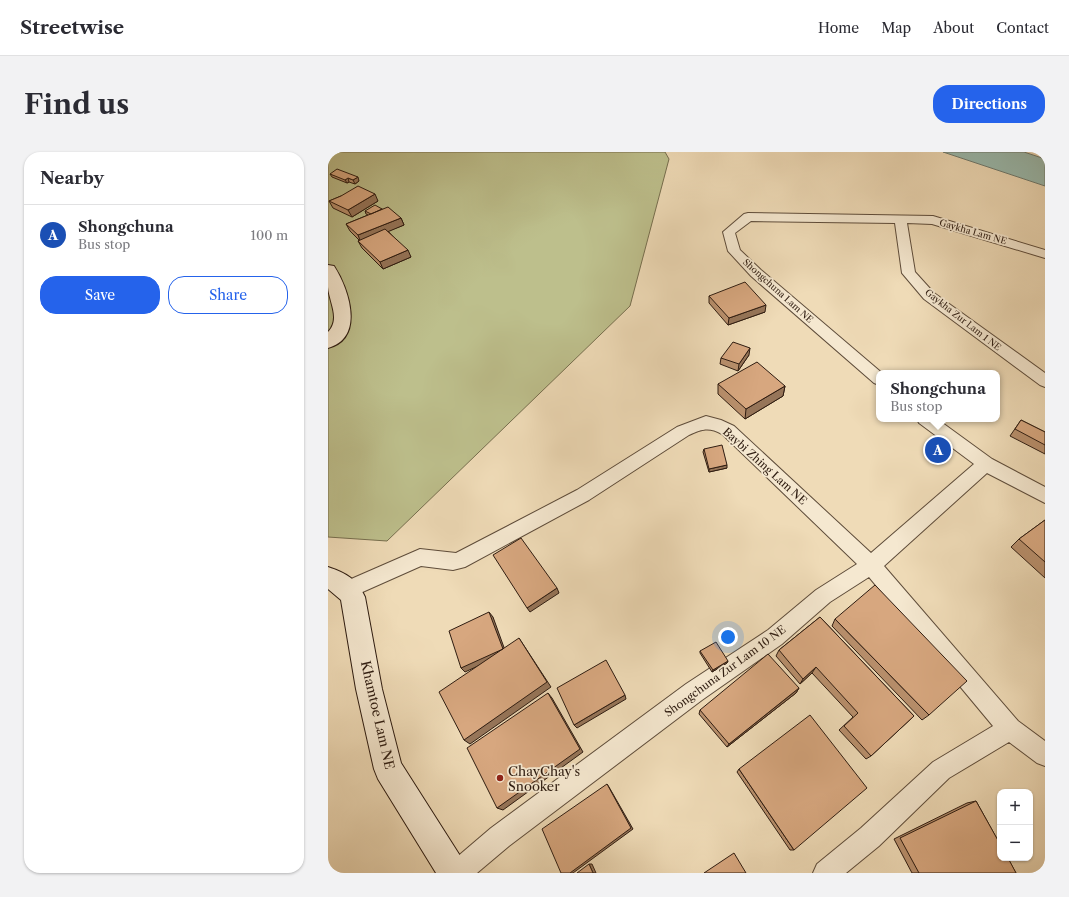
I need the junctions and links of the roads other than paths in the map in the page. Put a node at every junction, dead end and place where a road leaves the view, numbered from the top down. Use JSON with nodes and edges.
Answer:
{"nodes":[{"id":1,"x":900,"y":219,"type":"junction"},
{"id":2,"x":1045,"y":254,"type":"edge"},
{"id":3,"x":328,"y":270,"type":"edge"},
{"id":4,"x":328,"y":342,"type":"edge"},
{"id":5,"x":876,"y":376,"type":"edge"},
{"id":6,"x":1045,"y":381,"type":"edge"},
{"id":7,"x":929,"y":422,"type":"edge"},
{"id":8,"x":986,"y":464,"type":"junction"},
{"id":9,"x":1045,"y":496,"type":"edge"},
{"id":10,"x":871,"y":565,"type":"junction"},
{"id":11,"x":339,"y":584,"type":"edge"},
{"id":12,"x":1010,"y":728,"type":"junction"},
{"id":13,"x":1045,"y":755,"type":"edge"},
{"id":14,"x":838,"y":869,"type":"edge"},
{"id":15,"x":453,"y":873,"type":"edge"},
{"id":16,"x":460,"y":873,"type":"edge"}],
"edges":[{"from":1,"to":2,"type":"street","name":"Gaykha Lam NE"},
{"from":1,"to":5,"type":"street","name":"Shongchuna Lam NE"},
{"from":1,"to":6,"type":"street","name":"Gaykha Zur Lam 1 NE"},
{"from":3,"to":4,"type":"main road"},
{"from":7,"to":8,"type":"street"},
{"from":8,"to":9,"type":"street"},
{"from":8,"to":10,"type":"street","name":"Shongchuna Zur Lam 10 NE"},
{"from":10,"to":11,"type":"street","name":"Baybi Zhing Lam NE"},
{"from":10,"to":12,"type":"street","name":"Baybi Zhing Lam NE"},
{"from":10,"to":16,"type":"street","name":"Shongchuna Zur Lam 10 NE"},
{"from":11,"to":15,"type":"main road","name":"Khamtoe Lam NE"},
{"from":12,"to":13,"type":"street","name":"Baybi Zhing Lam NE"},
{"from":12,"to":14,"type":"street"}]}
